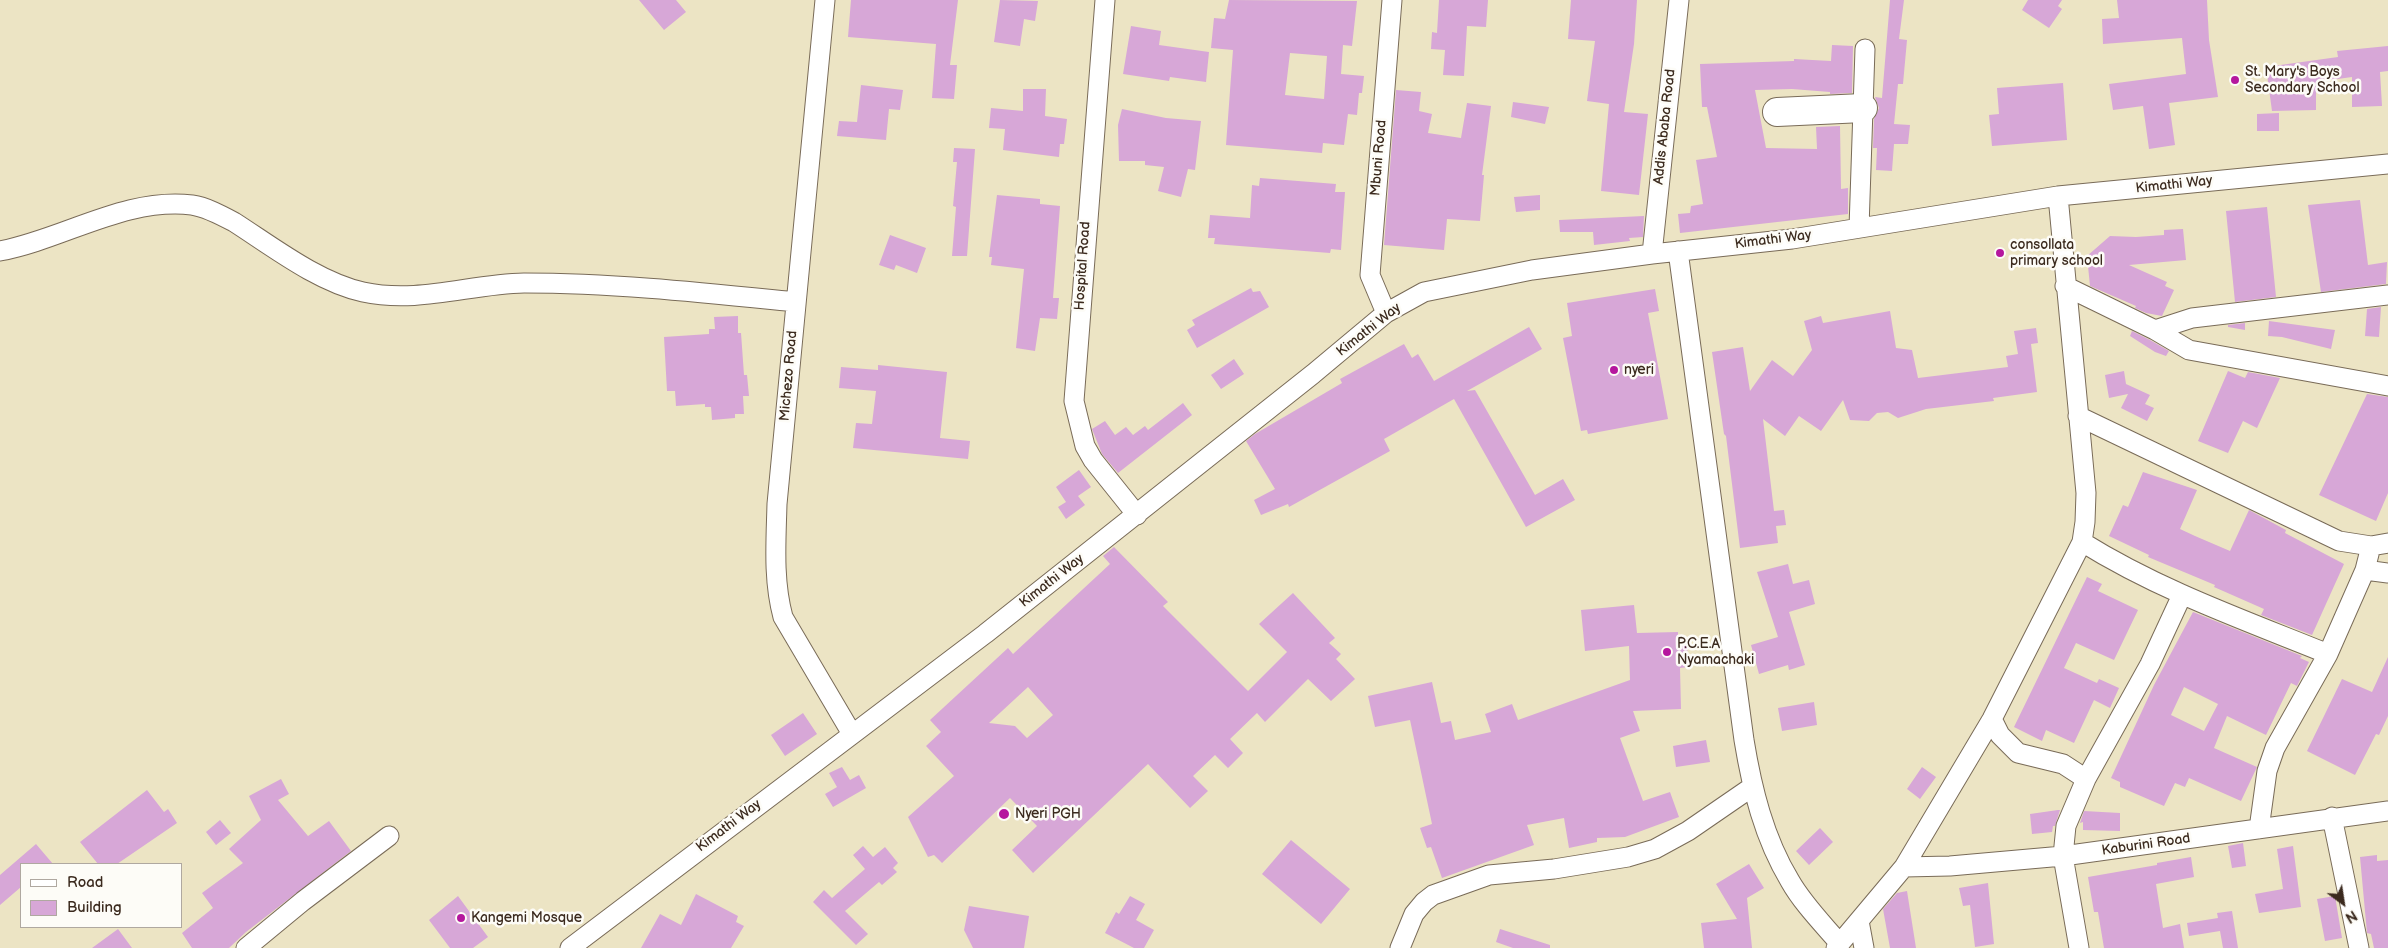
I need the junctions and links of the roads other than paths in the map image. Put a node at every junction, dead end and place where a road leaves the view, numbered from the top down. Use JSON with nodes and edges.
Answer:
{"nodes":[{"id":1,"x":825,"y":0,"type":"edge"},
{"id":2,"x":1105,"y":0,"type":"edge"},
{"id":3,"x":1392,"y":0,"type":"edge"},
{"id":4,"x":1679,"y":0,"type":"edge"},
{"id":5,"x":1865,"y":49,"type":"dead end"},
{"id":6,"x":1863,"y":108,"type":"junction"},
{"id":7,"x":1777,"y":112,"type":"dead end"},
{"id":8,"x":2388,"y":164,"type":"edge"},
{"id":9,"x":2058,"y":196,"type":"junction"},
{"id":10,"x":1859,"y":228,"type":"junction"},
{"id":11,"x":0,"y":251,"type":"edge"},
{"id":12,"x":1678,"y":251,"type":"junction"},
{"id":13,"x":1652,"y":254,"type":"junction"},
{"id":14,"x":2065,"y":286,"type":"junction"},
{"id":15,"x":2388,"y":295,"type":"edge"},
{"id":16,"x":796,"y":302,"type":"junction"},
{"id":17,"x":1386,"y":313,"type":"junction"},
{"id":18,"x":2155,"y":330,"type":"junction"},
{"id":19,"x":2388,"y":386,"type":"edge"},
{"id":20,"x":2078,"y":416,"type":"junction"},
{"id":21,"x":1136,"y":515,"type":"junction"},
{"id":22,"x":2082,"y":542,"type":"junction"},
{"id":23,"x":2380,"y":544,"type":"edge"},
{"id":24,"x":2365,"y":570,"type":"junction"},
{"id":25,"x":2388,"y":573,"type":"edge"},
{"id":26,"x":2182,"y":595,"type":"junction"},
{"id":27,"x":2328,"y":654,"type":"junction"},
{"id":28,"x":1992,"y":719,"type":"junction"},
{"id":29,"x":852,"y":734,"type":"junction"},
{"id":30,"x":2086,"y":779,"type":"junction"},
{"id":31,"x":1752,"y":787,"type":"junction"},
{"id":32,"x":2388,"y":810,"type":"edge"},
{"id":33,"x":2332,"y":817,"type":"junction"},
{"id":34,"x":2260,"y":829,"type":"junction"},
{"id":35,"x":389,"y":836,"type":"dead end"},
{"id":36,"x":2063,"y":856,"type":"junction"},
{"id":37,"x":1904,"y":867,"type":"junction"},
{"id":38,"x":1859,"y":921,"type":"junction"},
{"id":39,"x":1838,"y":946,"type":"edge"},
{"id":40,"x":246,"y":948,"type":"edge"},
{"id":41,"x":570,"y":948,"type":"edge"},
{"id":42,"x":1400,"y":948,"type":"edge"},
{"id":43,"x":1864,"y":948,"type":"edge"},
{"id":44,"x":2078,"y":948,"type":"edge"},
{"id":45,"x":2359,"y":948,"type":"edge"}],
"edges":[{"from":1,"to":16,"type":"street","name":"Michezo Road"},
{"from":2,"to":21,"type":"street","name":"Hospital Road"},
{"from":3,"to":17,"type":"street","name":"Mbuni Road"},
{"from":4,"to":13,"type":"street","name":"Addis Ababa Road"},
{"from":5,"to":6,"type":"street"},
{"from":6,"to":7,"type":"street"},
{"from":6,"to":10,"type":"street"},
{"from":8,"to":9,"type":"street","name":"Kimathi Way"},
{"from":9,"to":10,"type":"street","name":"Kimathi Way"},
{"from":9,"to":14,"type":"street"},
{"from":10,"to":12,"type":"street","name":"Kimathi Way"},
{"from":11,"to":16,"type":"street"},
{"from":12,"to":13,"type":"street","name":"Kimathi Way"},
{"from":12,"to":31,"type":"street"},
{"from":13,"to":17,"type":"street","name":"Kimathi Way"},
{"from":14,"to":18,"type":"street"},
{"from":14,"to":20,"type":"street"},
{"from":15,"to":18,"type":"street"},
{"from":16,"to":29,"type":"street","name":"Michezo Road"},
{"from":17,"to":21,"type":"street","name":"Kimathi Way"},
{"from":18,"to":19,"type":"street"},
{"from":20,"to":22,"type":"street"},
{"from":20,"to":23,"type":"street"},
{"from":21,"to":29,"type":"street","name":"Kimathi Way"},
{"from":22,"to":26,"type":"street"},
{"from":22,"to":28,"type":"street"},
{"from":23,"to":24,"type":"street"},
{"from":24,"to":25,"type":"street"},
{"from":24,"to":27,"type":"street"},
{"from":26,"to":27,"type":"street"},
{"from":26,"to":30,"type":"street"},
{"from":27,"to":34,"type":"street"},
{"from":28,"to":30,"type":"street"},
{"from":28,"to":37,"type":"street"},
{"from":29,"to":41,"type":"street","name":"Kimathi Way"},
{"from":30,"to":36,"type":"street"},
{"from":31,"to":39,"type":"street"},
{"from":31,"to":42,"type":"street"},
{"from":32,"to":33,"type":"street","name":"Kaburini Road"},
{"from":33,"to":34,"type":"street","name":"Kaburini Road"},
{"from":33,"to":45,"type":"street"},
{"from":34,"to":36,"type":"street","name":"Kaburini Road"},
{"from":35,"to":40,"type":"street"},
{"from":36,"to":37,"type":"street","name":"Kaburini Road"},
{"from":36,"to":44,"type":"street"},
{"from":37,"to":38,"type":"street"},
{"from":38,"to":39,"type":"street"},
{"from":38,"to":43,"type":"street"}]}
